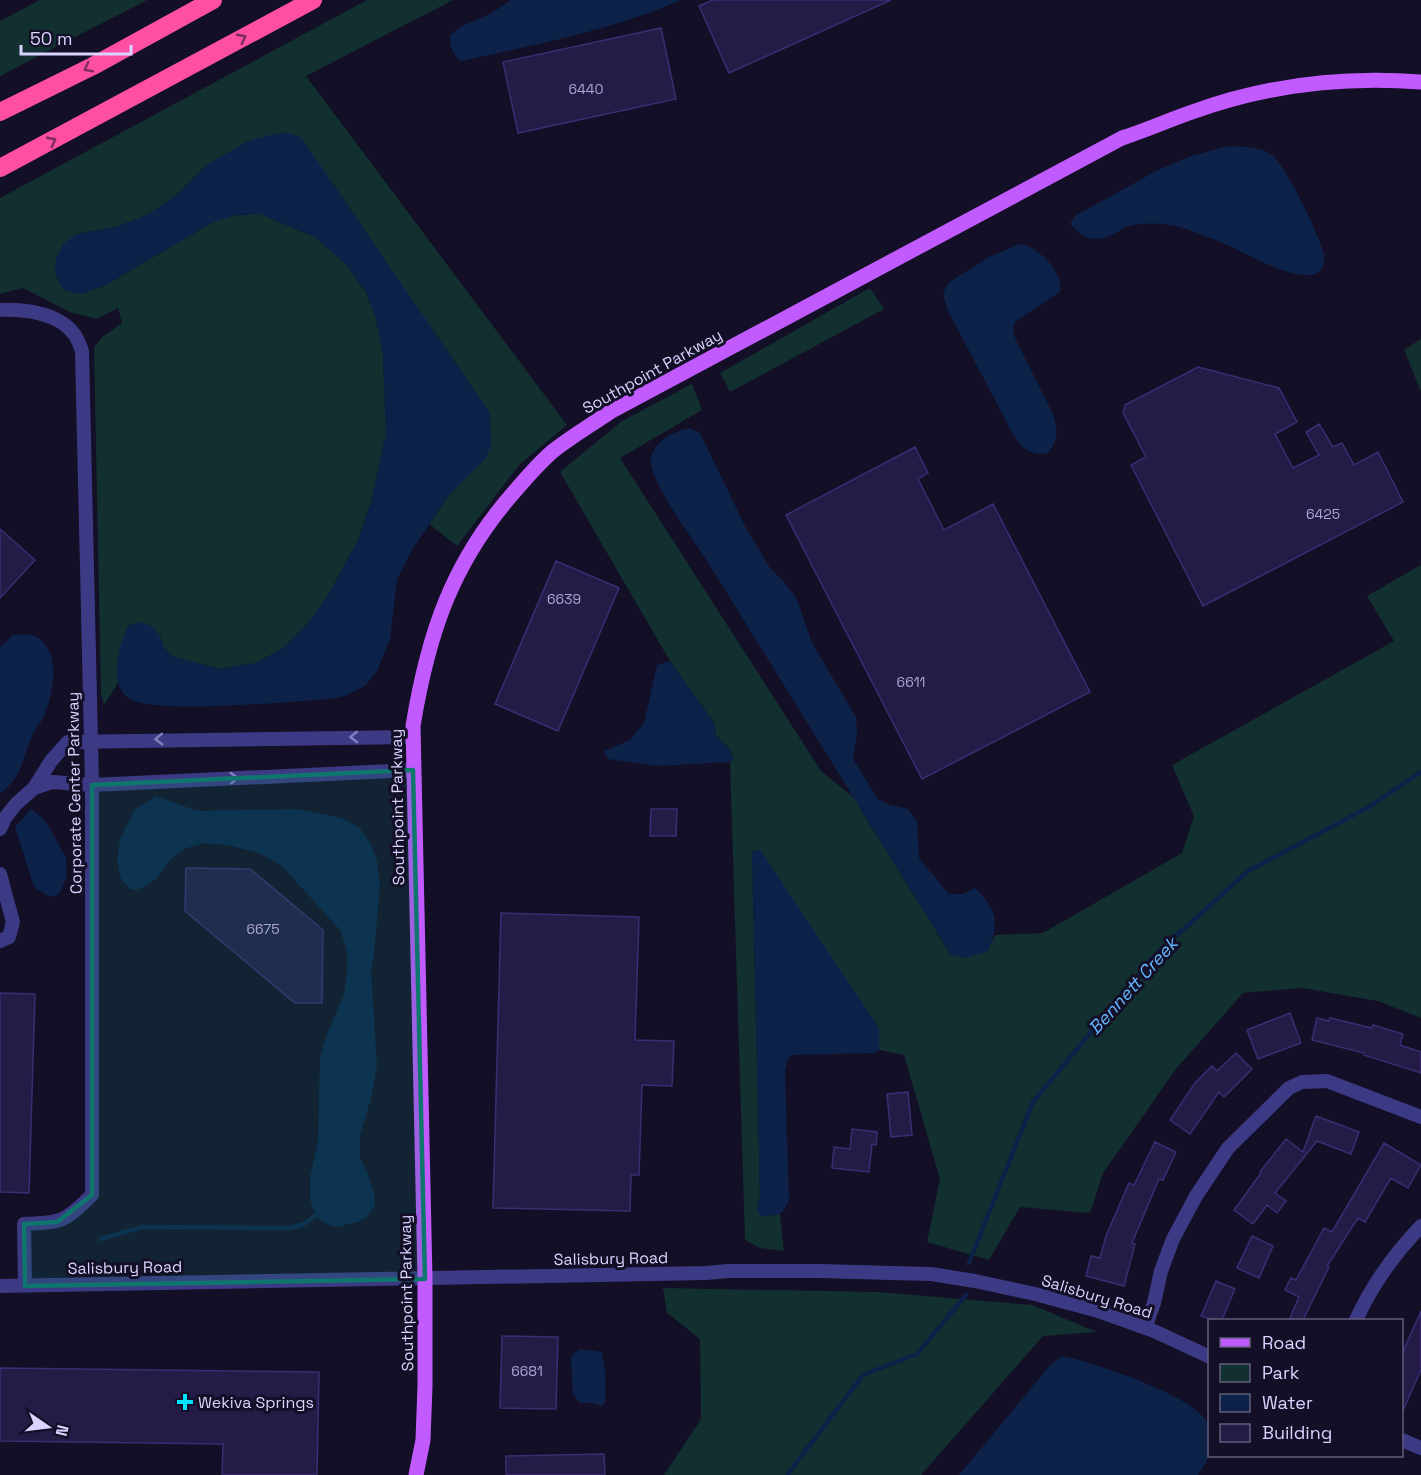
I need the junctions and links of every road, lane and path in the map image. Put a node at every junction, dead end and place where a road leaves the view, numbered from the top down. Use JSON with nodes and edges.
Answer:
{"nodes":[{"id":1,"x":213,"y":0,"type":"edge"},
{"id":2,"x":313,"y":0,"type":"edge"},
{"id":3,"x":1421,"y":82,"type":"edge"},
{"id":4,"x":0,"y":112,"type":"edge"},
{"id":5,"x":0,"y":168,"type":"edge"},
{"id":6,"x":0,"y":310,"type":"edge"},
{"id":7,"x":412,"y":737,"type":"junction"},
{"id":8,"x":91,"y":740,"type":"junction"},
{"id":9,"x":412,"y":770,"type":"junction"},
{"id":10,"x":92,"y":784,"type":"junction"},
{"id":11,"x":34,"y":788,"type":"junction"},
{"id":12,"x":0,"y":829,"type":"edge"},
{"id":13,"x":0,"y":874,"type":"edge"},
{"id":14,"x":0,"y":941,"type":"edge"},
{"id":15,"x":1421,"y":1117,"type":"edge"},
{"id":16,"x":1421,"y":1226,"type":"edge"},
{"id":17,"x":425,"y":1279,"type":"junction"},
{"id":18,"x":0,"y":1286,"type":"edge"},
{"id":19,"x":25,"y":1286,"type":"junction"},
{"id":20,"x":1356,"y":1319,"type":"edge"},
{"id":21,"x":1145,"y":1328,"type":"junction"},
{"id":22,"x":1208,"y":1357,"type":"edge"},
{"id":23,"x":1403,"y":1441,"type":"edge"},
{"id":24,"x":1421,"y":1448,"type":"edge"},
{"id":25,"x":416,"y":1475,"type":"edge"}],
"edges":[{"from":1,"to":4,"type":"highway","one_way":true},
{"from":5,"to":2,"type":"highway","one_way":true},
{"from":3,"to":7,"type":"main road","name":"Southpoint Parkway"},
{"from":6,"to":8,"type":"street","name":"Corporate Center Parkway"},
{"from":7,"to":8,"type":"street","one_way":true},
{"from":7,"to":9,"type":"main road","name":"Southpoint Parkway"},
{"from":8,"to":10,"type":"street","name":"Corporate Center Parkway"},
{"from":8,"to":11,"type":"street"},
{"from":10,"to":9,"type":"street","one_way":true},
{"from":9,"to":17,"type":"main road","name":"Southpoint Parkway"},
{"from":10,"to":11,"type":"street"},
{"from":10,"to":19,"type":"street","name":"Corporate Center Parkway"},
{"from":11,"to":12,"type":"street"},
{"from":13,"to":14,"type":"street"},
{"from":15,"to":21,"type":"street"},
{"from":16,"to":20,"type":"street"},
{"from":17,"to":19,"type":"street","name":"Salisbury Road"},
{"from":17,"to":21,"type":"street","name":"Salisbury Road"},
{"from":17,"to":25,"type":"main road","name":"Southpoint Parkway"},
{"from":18,"to":19,"type":"street","name":"Salisbury Road"},
{"from":21,"to":22,"type":"street","name":"Salisbury Road"},
{"from":23,"to":24,"type":"street"}]}
